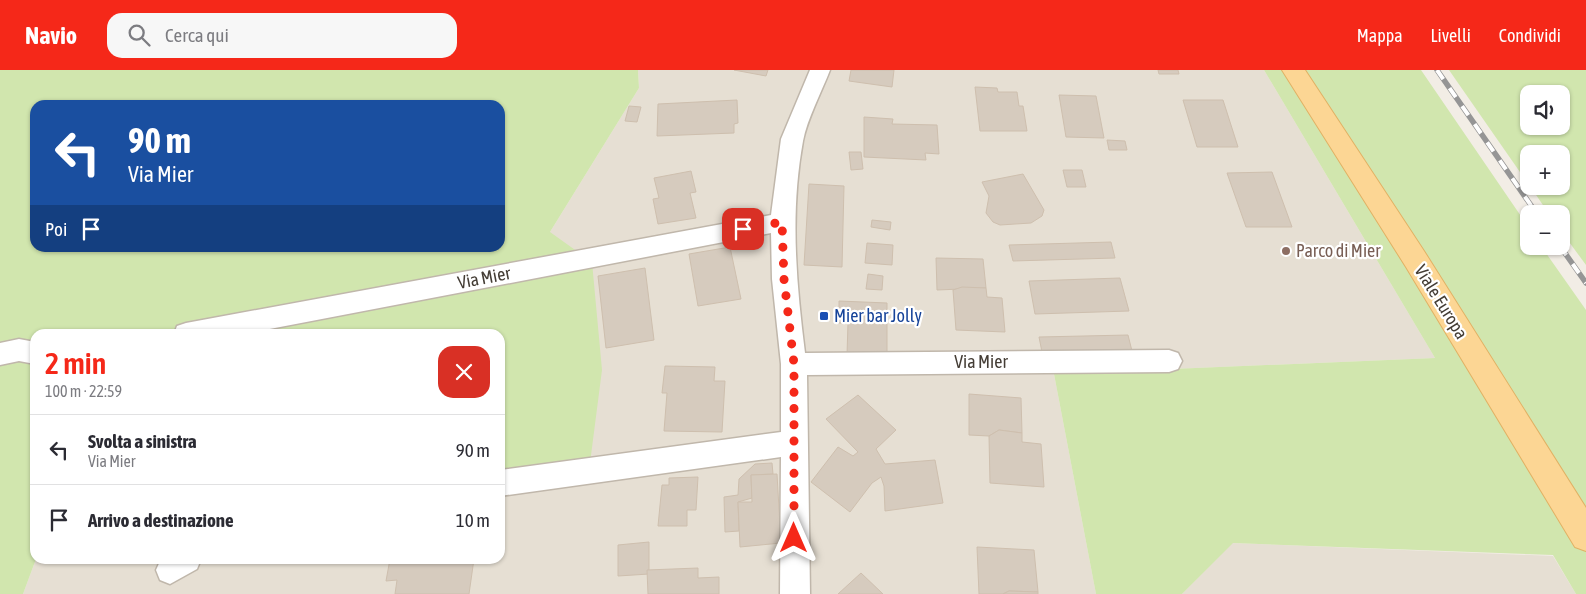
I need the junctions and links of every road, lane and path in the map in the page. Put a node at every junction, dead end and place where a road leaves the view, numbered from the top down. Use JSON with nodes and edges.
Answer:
{"nodes":[{"id":1,"x":820,"y":70,"type":"edge"},
{"id":2,"x":1293,"y":70,"type":"edge"},
{"id":3,"x":782,"y":222,"type":"junction"},
{"id":4,"x":213,"y":329,"type":"edge"},
{"id":5,"x":30,"y":352,"type":"edge"},
{"id":6,"x":0,"y":354,"type":"edge"},
{"id":7,"x":1169,"y":361,"type":"dead end"},
{"id":8,"x":794,"y":364,"type":"junction"},
{"id":9,"x":794,"y":443,"type":"junction"},
{"id":10,"x":505,"y":482,"type":"edge"},
{"id":11,"x":1586,"y":536,"type":"edge"},
{"id":12,"x":795,"y":594,"type":"edge"}],
"edges":[{"from":1,"to":3,"type":"street"},
{"from":2,"to":11,"type":"main road","name":"Viale Europa"},
{"from":3,"to":4,"type":"street","name":"Via Mier"},
{"from":3,"to":8,"type":"street"},
{"from":5,"to":6,"type":"street"},
{"from":7,"to":8,"type":"street","name":"Via Mier"},
{"from":8,"to":9,"type":"street"},
{"from":9,"to":10,"type":"street"},
{"from":9,"to":12,"type":"street"}]}
